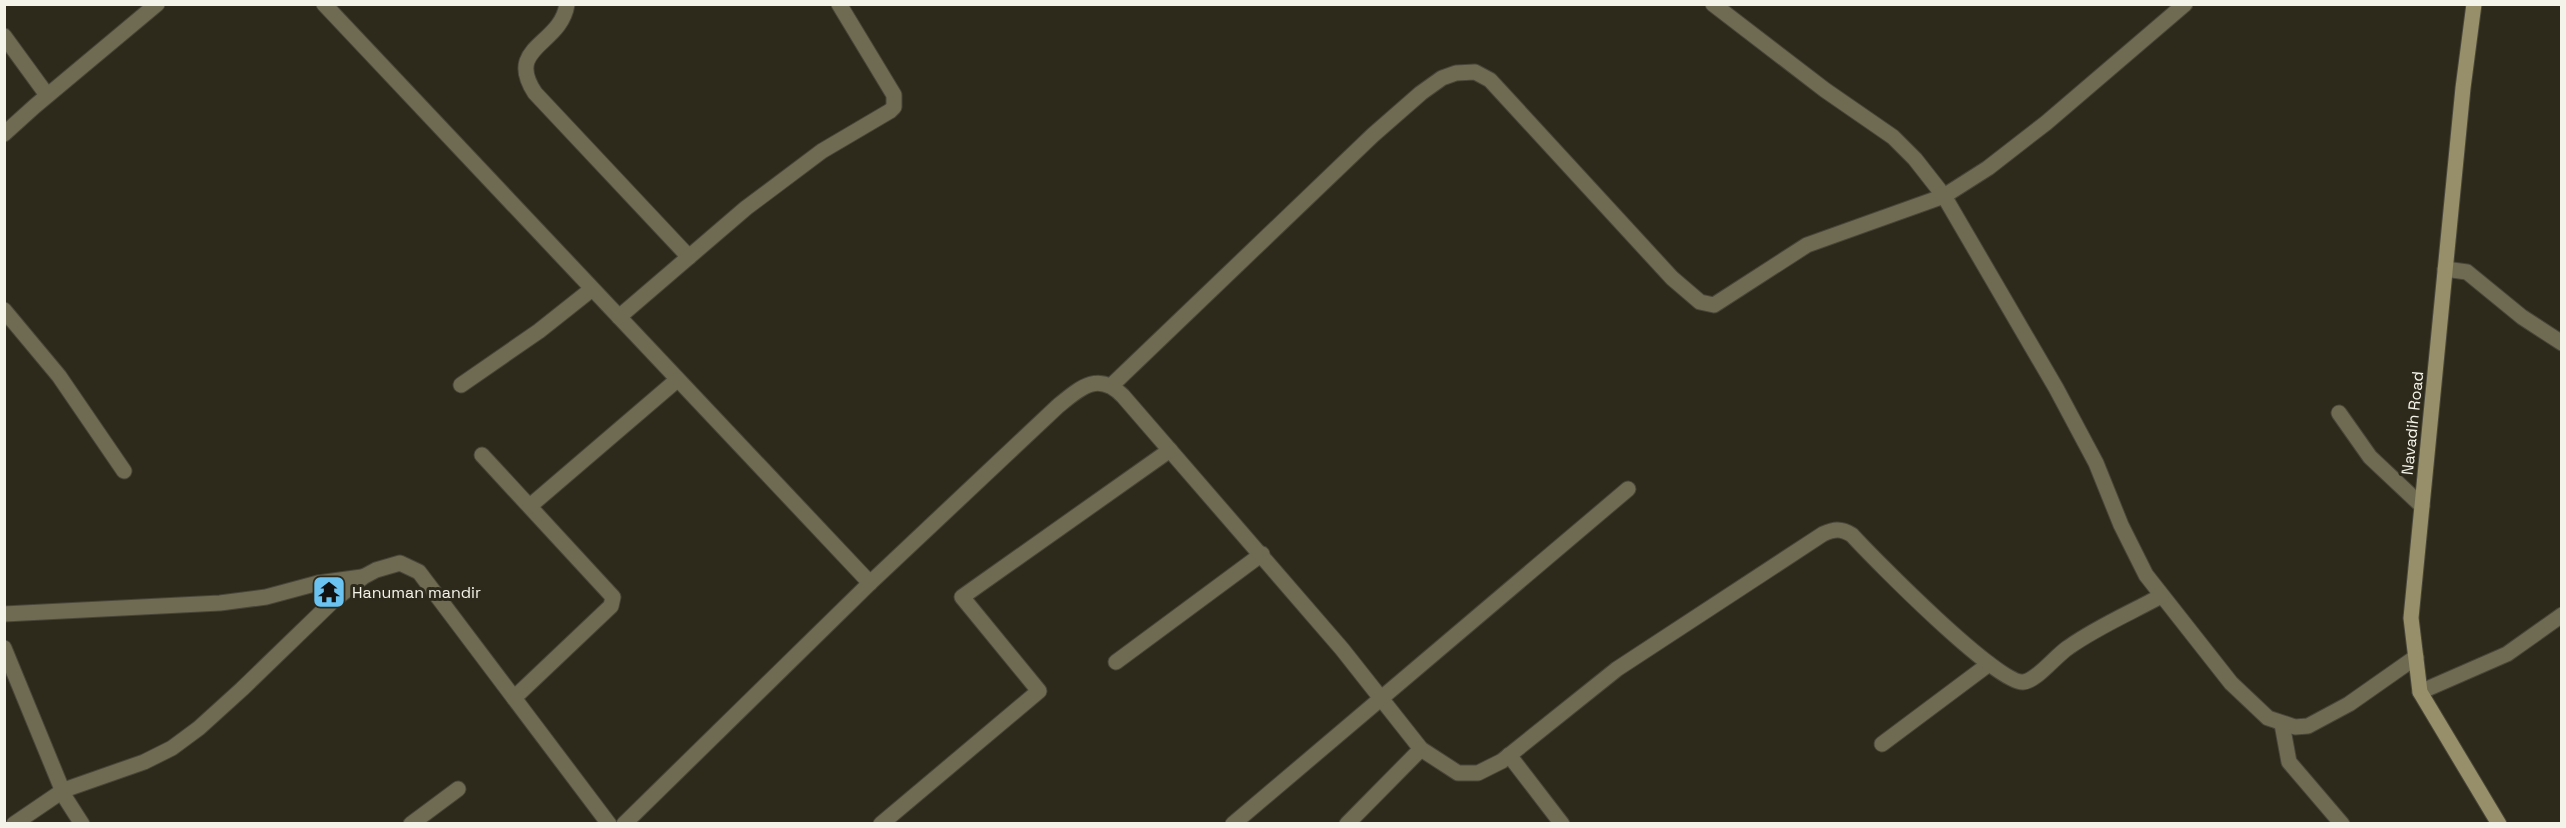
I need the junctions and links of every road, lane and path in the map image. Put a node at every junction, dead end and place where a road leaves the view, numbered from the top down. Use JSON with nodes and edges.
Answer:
{"nodes":[{"id":1,"x":157,"y":4,"type":"edge"},
{"id":2,"x":324,"y":4,"type":"edge"},
{"id":3,"x":567,"y":4,"type":"edge"},
{"id":4,"x":839,"y":4,"type":"edge"},
{"id":5,"x":1713,"y":4,"type":"edge"},
{"id":6,"x":2185,"y":4,"type":"edge"},
{"id":7,"x":2474,"y":4,"type":"edge"},
{"id":8,"x":4,"y":36,"type":"edge"},
{"id":9,"x":47,"y":95,"type":"junction"},
{"id":10,"x":4,"y":134,"type":"edge"},
{"id":11,"x":1944,"y":196,"type":"junction"},
{"id":12,"x":689,"y":257,"type":"junction"},
{"id":13,"x":2445,"y":269,"type":"junction"},
{"id":14,"x":592,"y":289,"type":"junction"},
{"id":15,"x":4,"y":310,"type":"edge"},
{"id":16,"x":619,"y":317,"type":"junction"},
{"id":17,"x":2562,"y":343,"type":"edge"},
{"id":18,"x":677,"y":381,"type":"junction"},
{"id":19,"x":461,"y":385,"type":"dead end"},
{"id":20,"x":1112,"y":385,"type":"junction"},
{"id":21,"x":2339,"y":413,"type":"dead end"},
{"id":22,"x":1170,"y":450,"type":"junction"},
{"id":23,"x":483,"y":455,"type":"dead end"},
{"id":24,"x":124,"y":471,"type":"dead end"},
{"id":25,"x":1628,"y":489,"type":"dead end"},
{"id":26,"x":530,"y":506,"type":"junction"},
{"id":27,"x":2422,"y":506,"type":"junction"},
{"id":28,"x":1262,"y":554,"type":"junction"},
{"id":29,"x":363,"y":577,"type":"junction"},
{"id":30,"x":870,"y":583,"type":"junction"},
{"id":31,"x":2161,"y":596,"type":"junction"},
{"id":32,"x":4,"y":614,"type":"edge"},
{"id":33,"x":2562,"y":615,"type":"edge"},
{"id":34,"x":4,"y":648,"type":"edge"},
{"id":35,"x":2416,"y":657,"type":"junction"},
{"id":36,"x":1116,"y":662,"type":"dead end"},
{"id":37,"x":1989,"y":664,"type":"junction"},
{"id":38,"x":2420,"y":692,"type":"junction"},
{"id":39,"x":514,"y":698,"type":"junction"},
{"id":40,"x":1381,"y":700,"type":"junction"},
{"id":41,"x":2282,"y":724,"type":"junction"},
{"id":42,"x":1882,"y":744,"type":"dead end"},
{"id":43,"x":1421,"y":749,"type":"junction"},
{"id":44,"x":1509,"y":755,"type":"junction"},
{"id":45,"x":458,"y":789,"type":"dead end"},
{"id":46,"x":64,"y":790,"type":"junction"},
{"id":47,"x":14,"y":824,"type":"edge"},
{"id":48,"x":82,"y":824,"type":"edge"},
{"id":49,"x":411,"y":824,"type":"edge"},
{"id":50,"x":609,"y":824,"type":"edge"},
{"id":51,"x":624,"y":824,"type":"edge"},
{"id":52,"x":881,"y":824,"type":"edge"},
{"id":53,"x":1233,"y":824,"type":"edge"},
{"id":54,"x":1347,"y":824,"type":"edge"},
{"id":55,"x":1563,"y":824,"type":"edge"},
{"id":56,"x":2342,"y":824,"type":"edge"},
{"id":57,"x":2499,"y":824,"type":"edge"}],
"edges":[{"from":1,"to":9,"type":"street"},
{"from":2,"to":14,"type":"street"},
{"from":3,"to":12,"type":"street"},
{"from":4,"to":12,"type":"street"},
{"from":5,"to":11,"type":"street"},
{"from":6,"to":11,"type":"street"},
{"from":7,"to":13,"type":"main road","name":"Navadih Road"},
{"from":8,"to":9,"type":"street"},
{"from":9,"to":10,"type":"street"},
{"from":11,"to":20,"type":"street"},
{"from":11,"to":31,"type":"street"},
{"from":12,"to":16,"type":"street"},
{"from":13,"to":17,"type":"street"},
{"from":13,"to":27,"type":"main road","name":"Navadih Road"},
{"from":14,"to":16,"type":"street"},
{"from":14,"to":19,"type":"street"},
{"from":15,"to":24,"type":"street"},
{"from":16,"to":18,"type":"street"},
{"from":18,"to":26,"type":"street"},
{"from":18,"to":30,"type":"street"},
{"from":20,"to":22,"type":"street"},
{"from":20,"to":30,"type":"street"},
{"from":21,"to":27,"type":"street"},
{"from":22,"to":28,"type":"street"},
{"from":22,"to":52,"type":"street"},
{"from":23,"to":26,"type":"street"},
{"from":25,"to":40,"type":"street"},
{"from":26,"to":39,"type":"street"},
{"from":27,"to":35,"type":"main road","name":"Navadih Road"},
{"from":28,"to":36,"type":"street"},
{"from":28,"to":40,"type":"street"},
{"from":29,"to":32,"type":"street"},
{"from":29,"to":39,"type":"street"},
{"from":29,"to":46,"type":"street"},
{"from":30,"to":51,"type":"street"},
{"from":31,"to":37,"type":"street"},
{"from":31,"to":41,"type":"street"},
{"from":33,"to":38,"type":"street"},
{"from":34,"to":46,"type":"street"},
{"from":35,"to":38,"type":"main road","name":"Navadih Road"},
{"from":35,"to":41,"type":"street"},
{"from":37,"to":42,"type":"street"},
{"from":37,"to":44,"type":"street"},
{"from":38,"to":57,"type":"main road","name":"Navadih Road"},
{"from":39,"to":50,"type":"street"},
{"from":40,"to":43,"type":"street"},
{"from":40,"to":53,"type":"street"},
{"from":41,"to":56,"type":"street"},
{"from":43,"to":44,"type":"street"},
{"from":43,"to":54,"type":"street"},
{"from":44,"to":55,"type":"street"},
{"from":45,"to":49,"type":"street"},
{"from":46,"to":47,"type":"street"},
{"from":46,"to":48,"type":"street"}]}
